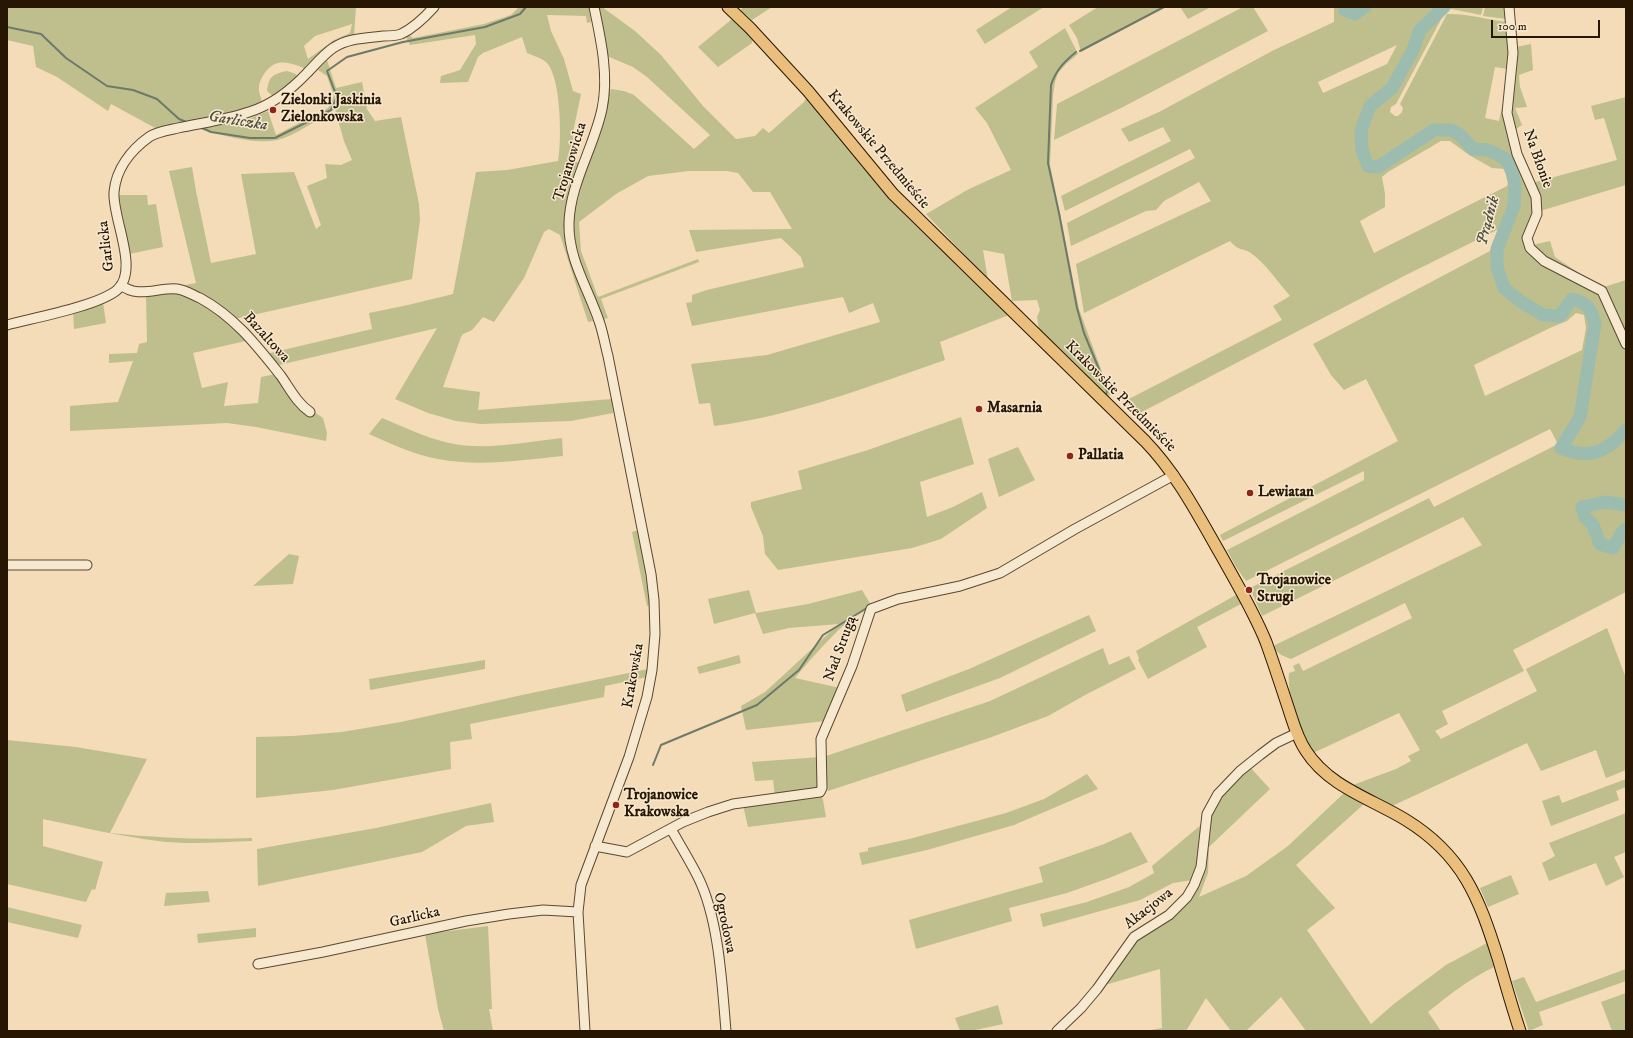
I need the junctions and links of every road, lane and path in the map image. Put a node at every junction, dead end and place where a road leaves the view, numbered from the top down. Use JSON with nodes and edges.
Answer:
{"nodes":[{"id":1,"x":434,"y":7,"type":"edge"},
{"id":2,"x":594,"y":7,"type":"edge"},
{"id":3,"x":728,"y":7,"type":"edge"},
{"id":4,"x":1509,"y":7,"type":"edge"},
{"id":5,"x":121,"y":285,"type":"junction"},
{"id":6,"x":599,"y":321,"type":"joint"},
{"id":7,"x":7,"y":326,"type":"edge"},
{"id":8,"x":1626,"y":344,"type":"edge"},
{"id":9,"x":310,"y":412,"type":"dead end"},
{"id":10,"x":1174,"y":475,"type":"junction"},
{"id":11,"x":7,"y":565,"type":"edge"},
{"id":12,"x":87,"y":565,"type":"dead end"},
{"id":13,"x":1297,"y":733,"type":"junction"},
{"id":14,"x":671,"y":829,"type":"junction"},
{"id":15,"x":595,"y":846,"type":"junction"},
{"id":16,"x":578,"y":912,"type":"junction"},
{"id":17,"x":258,"y":964,"type":"dead end"},
{"id":18,"x":585,"y":1031,"type":"edge"},
{"id":19,"x":726,"y":1031,"type":"edge"},
{"id":20,"x":1056,"y":1031,"type":"edge"},
{"id":21,"x":1520,"y":1031,"type":"edge"}],
"edges":[{"from":1,"to":5,"type":"street","name":"Garlicka"},
{"from":2,"to":6,"type":"street","name":"Trojanowicka"},
{"from":3,"to":10,"type":"main road","name":"Krakowskie Przedmieście"},
{"from":4,"to":8,"type":"street","name":"Na Błonie"},
{"from":5,"to":7,"type":"street","name":"Garlicka"},
{"from":5,"to":9,"type":"street","name":"Bazaltowa"},
{"from":6,"to":15,"type":"street","name":"Krakowska"},
{"from":10,"to":13,"type":"main road","name":"Krakowskie Przedmieście"},
{"from":10,"to":14,"type":"street","name":"Nad Strugą"},
{"from":11,"to":12,"type":"street"},
{"from":13,"to":20,"type":"street","name":"Akacjowa"},
{"from":13,"to":21,"type":"main road","name":"Krakowskie Przedmieście"},
{"from":14,"to":15,"type":"street","name":"Nad Strugą"},
{"from":14,"to":19,"type":"street","name":"Ogrodowa"},
{"from":15,"to":16,"type":"street","name":"Krakowska"},
{"from":16,"to":17,"type":"street","name":"Garlicka"},
{"from":16,"to":18,"type":"street","name":"Krakowska"}]}
